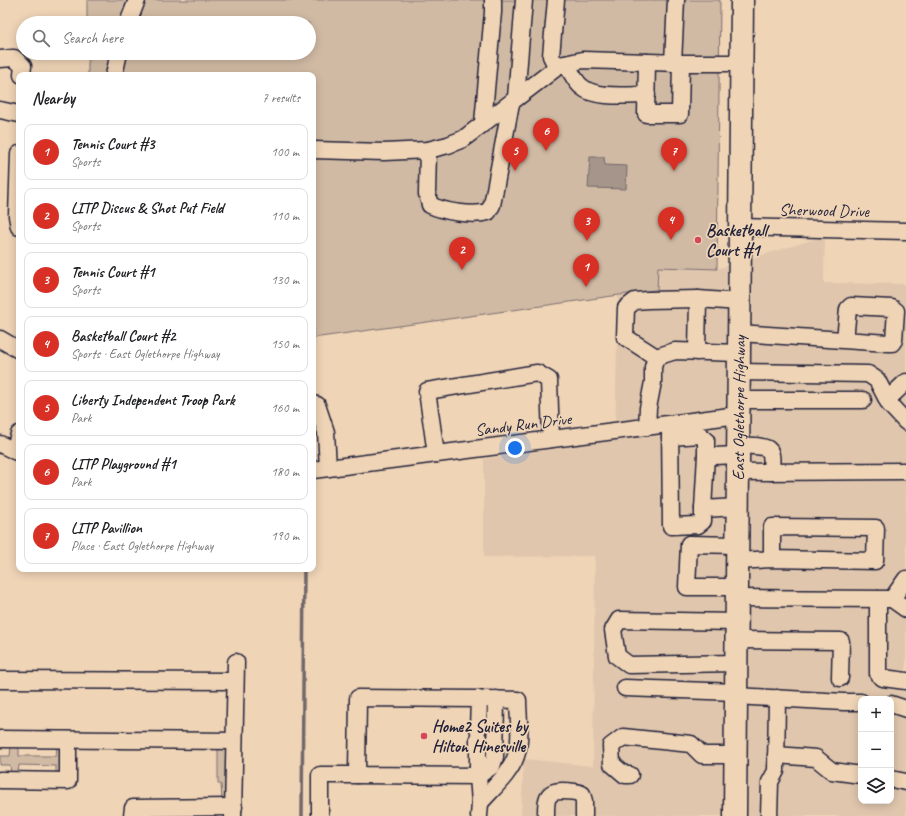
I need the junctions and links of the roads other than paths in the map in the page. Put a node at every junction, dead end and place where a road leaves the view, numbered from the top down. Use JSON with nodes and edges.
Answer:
{"nodes":[{"id":1,"x":137,"y":0,"type":"edge"},
{"id":2,"x":493,"y":0,"type":"edge"},
{"id":3,"x":524,"y":0,"type":"edge"},
{"id":4,"x":556,"y":0,"type":"edge"},
{"id":5,"x":676,"y":0,"type":"edge"},
{"id":6,"x":742,"y":0,"type":"edge"},
{"id":7,"x":131,"y":16,"type":"edge"},
{"id":8,"x":0,"y":60,"type":"edge"},
{"id":9,"x":16,"y":60,"type":"edge"},
{"id":10,"x":16,"y":60,"type":"edge"},
{"id":11,"x":117,"y":60,"type":"edge"},
{"id":12,"x":647,"y":62,"type":"junction"},
{"id":13,"x":677,"y":63,"type":"junction"},
{"id":14,"x":742,"y":63,"type":"junction"},
{"id":15,"x":563,"y":64,"type":"junction"},
{"id":16,"x":22,"y":72,"type":"edge"},
{"id":17,"x":115,"y":72,"type":"edge"},
{"id":18,"x":647,"y":95,"type":"junction"},
{"id":19,"x":514,"y":100,"type":"junction"},
{"id":20,"x":0,"y":110,"type":"edge"},
{"id":21,"x":16,"y":113,"type":"edge"},
{"id":22,"x":483,"y":124,"type":"junction"},
{"id":23,"x":316,"y":150,"type":"edge"},
{"id":24,"x":428,"y":150,"type":"junction"},
{"id":25,"x":740,"y":227,"type":"junction"},
{"id":26,"x":906,"y":231,"type":"edge"},
{"id":27,"x":698,"y":298,"type":"junction"},
{"id":28,"x":739,"y":302,"type":"junction"},
{"id":29,"x":0,"y":339,"type":"edge"},
{"id":30,"x":845,"y":340,"type":"dead end"},
{"id":31,"x":16,"y":348,"type":"edge"},
{"id":32,"x":697,"y":352,"type":"junction"},
{"id":33,"x":739,"y":353,"type":"junction"},
{"id":34,"x":656,"y":357,"type":"junction"},
{"id":35,"x":906,"y":382,"type":"edge"},
{"id":36,"x":864,"y":400,"type":"dead end"},
{"id":37,"x":887,"y":400,"type":"junction"},
{"id":38,"x":316,"y":405,"type":"edge"},
{"id":39,"x":738,"y":408,"type":"junction"},
{"id":40,"x":906,"y":422,"type":"edge"},
{"id":41,"x":647,"y":427,"type":"junction"},
{"id":42,"x":670,"y":431,"type":"junction"},
{"id":43,"x":551,"y":439,"type":"junction"},
{"id":44,"x":0,"y":444,"type":"edge"},
{"id":45,"x":16,"y":452,"type":"edge"},
{"id":46,"x":436,"y":454,"type":"junction"},
{"id":47,"x":706,"y":455,"type":"junction"},
{"id":48,"x":738,"y":457,"type":"junction"},
{"id":49,"x":321,"y":469,"type":"edge"},
{"id":50,"x":906,"y":471,"type":"edge"},
{"id":51,"x":771,"y":472,"type":"junction"},
{"id":52,"x":737,"y":507,"type":"junction"},
{"id":53,"x":703,"y":510,"type":"junction"},
{"id":54,"x":737,"y":553,"type":"junction"},
{"id":55,"x":772,"y":559,"type":"junction"},
{"id":56,"x":906,"y":579,"type":"edge"},
{"id":57,"x":736,"y":593,"type":"junction"},
{"id":58,"x":885,"y":599,"type":"junction"},
{"id":59,"x":906,"y":609,"type":"edge"},
{"id":60,"x":736,"y":631,"type":"junction"},
{"id":61,"x":236,"y":662,"type":"dead end"},
{"id":62,"x":736,"y":663,"type":"junction"},
{"id":63,"x":840,"y":678,"type":"dead end"},
{"id":64,"x":0,"y":680,"type":"edge"},
{"id":65,"x":906,"y":680,"type":"edge"},
{"id":66,"x":235,"y":681,"type":"junction"},
{"id":67,"x":625,"y":688,"type":"dead end"},
{"id":68,"x":736,"y":694,"type":"junction"},
{"id":69,"x":777,"y":698,"type":"junction"},
{"id":70,"x":479,"y":699,"type":"junction"},
{"id":71,"x":496,"y":699,"type":"junction"},
{"id":72,"x":858,"y":702,"type":"edge"},
{"id":73,"x":894,"y":705,"type":"edge"},
{"id":74,"x":906,"y":709,"type":"edge"},
{"id":75,"x":0,"y":740,"type":"edge"},
{"id":76,"x":68,"y":740,"type":"junction"},
{"id":77,"x":234,"y":741,"type":"junction"},
{"id":78,"x":735,"y":755,"type":"junction"},
{"id":79,"x":776,"y":755,"type":"junction"},
{"id":80,"x":356,"y":775,"type":"junction"},
{"id":81,"x":630,"y":775,"type":"dead end"},
{"id":82,"x":858,"y":775,"type":"edge"},
{"id":83,"x":478,"y":776,"type":"junction"},
{"id":84,"x":0,"y":780,"type":"edge"},
{"id":85,"x":894,"y":780,"type":"edge"},
{"id":86,"x":906,"y":782,"type":"edge"},
{"id":87,"x":480,"y":810,"type":"edge"},
{"id":88,"x":207,"y":811,"type":"edge"},
{"id":89,"x":233,"y":811,"type":"edge"},
{"id":90,"x":132,"y":816,"type":"edge"},
{"id":91,"x":320,"y":816,"type":"edge"},
{"id":92,"x":546,"y":816,"type":"edge"},
{"id":93,"x":584,"y":816,"type":"edge"},
{"id":94,"x":734,"y":816,"type":"edge"},
{"id":95,"x":769,"y":816,"type":"edge"}],
"edges":[{"from":1,"to":7,"type":"street"},
{"from":2,"to":22,"type":"street"},
{"from":3,"to":19,"type":"street"},
{"from":4,"to":15,"type":"street"},
{"from":5,"to":13,"type":"street"},
{"from":6,"to":14,"type":"highway","name":"East Oglethorpe Highway"},
{"from":8,"to":9,"type":"street"},
{"from":10,"to":16,"type":"street"},
{"from":11,"to":17,"type":"street"},
{"from":12,"to":13,"type":"street"},
{"from":12,"to":15,"type":"street"},
{"from":12,"to":18,"type":"street"},
{"from":13,"to":14,"type":"street"},
{"from":13,"to":18,"type":"street"},
{"from":14,"to":25,"type":"highway","name":"East Oglethorpe Highway"},
{"from":15,"to":18,"type":"street"},
{"from":15,"to":19,"type":"street"},
{"from":19,"to":22,"type":"street"},
{"from":19,"to":24,"type":"street"},
{"from":20,"to":21,"type":"street"},
{"from":22,"to":24,"type":"street"},
{"from":23,"to":24,"type":"street"},
{"from":25,"to":26,"type":"street","name":"Sherwood Drive"},
{"from":25,"to":28,"type":"highway","name":"East Oglethorpe Highway"},
{"from":27,"to":28,"type":"street"},
{"from":27,"to":32,"type":"street"},
{"from":27,"to":34,"type":"street"},
{"from":28,"to":33,"type":"highway","name":"East Oglethorpe Highway"},
{"from":29,"to":31,"type":"street"},
{"from":30,"to":33,"type":"street"},
{"from":32,"to":33,"type":"street"},
{"from":32,"to":34,"type":"street"},
{"from":33,"to":37,"type":"street"},
{"from":33,"to":39,"type":"highway","name":"East Oglethorpe Highway"},
{"from":34,"to":41,"type":"street"},
{"from":35,"to":37,"type":"street"},
{"from":36,"to":39,"type":"street","name":"Sandy Run Drive"},
{"from":37,"to":40,"type":"street"},
{"from":38,"to":49,"type":"street"},
{"from":39,"to":42,"type":"street","name":"Sandy Run Drive"},
{"from":39,"to":48,"type":"highway","name":"East Oglethorpe Highway"},
{"from":41,"to":42,"type":"street","name":"Sandy Run Drive"},
{"from":41,"to":43,"type":"street","name":"Sandy Run Drive"},
{"from":42,"to":47,"type":"street"},
{"from":42,"to":53,"type":"street"},
{"from":43,"to":46,"type":"street","name":"Sandy Run Drive"},
{"from":43,"to":46,"type":"street"},
{"from":44,"to":45,"type":"street"},
{"from":46,"to":49,"type":"street","name":"Sandy Run Drive"},
{"from":47,"to":48,"type":"street"},
{"from":47,"to":53,"type":"street"},
{"from":48,"to":51,"type":"street"},
{"from":48,"to":51,"type":"street"},
{"from":48,"to":52,"type":"highway","name":"East Oglethorpe Highway"},
{"from":50,"to":51,"type":"street"},
{"from":52,"to":53,"type":"street"},
{"from":52,"to":54,"type":"highway","name":"East Oglethorpe Highway"},
{"from":54,"to":55,"type":"street"},
{"from":54,"to":57,"type":"highway","name":"East Oglethorpe Highway"},
{"from":54,"to":57,"type":"street"},
{"from":55,"to":55,"type":"street"},
{"from":56,"to":58,"type":"street"},
{"from":57,"to":58,"type":"street"},
{"from":57,"to":60,"type":"highway","name":"East Oglethorpe Highway"},
{"from":58,"to":59,"type":"street"},
{"from":58,"to":65,"type":"street"},
{"from":60,"to":62,"type":"highway","name":"East Oglethorpe Highway"},
{"from":60,"to":62,"type":"street"},
{"from":60,"to":63,"type":"street"},
{"from":61,"to":66,"type":"street"},
{"from":62,"to":68,"type":"highway","name":"East Oglethorpe Highway"},
{"from":64,"to":66,"type":"street"},
{"from":66,"to":77,"type":"street"},
{"from":67,"to":68,"type":"street"},
{"from":68,"to":69,"type":"street"},
{"from":68,"to":78,"type":"highway","name":"East Oglethorpe Highway"},
{"from":69,"to":72,"type":"street"},
{"from":69,"to":79,"type":"street"},
{"from":70,"to":71,"type":"street"},
{"from":70,"to":80,"type":"street"},
{"from":70,"to":83,"type":"street"},
{"from":71,"to":83,"type":"street"},
{"from":71,"to":87,"type":"street"},
{"from":73,"to":74,"type":"street"},
{"from":75,"to":76,"type":"street"},
{"from":76,"to":77,"type":"street"},
{"from":76,"to":84,"type":"street"},
{"from":77,"to":89,"type":"street"},
{"from":78,"to":81,"type":"street"},
{"from":78,"to":94,"type":"highway","name":"East Oglethorpe Highway"},
{"from":79,"to":82,"type":"street"},
{"from":79,"to":95,"type":"street"},
{"from":80,"to":83,"type":"street"},
{"from":80,"to":91,"type":"street"},
{"from":83,"to":87,"type":"street"},
{"from":85,"to":86,"type":"street"},
{"from":88,"to":89,"type":"street"},
{"from":88,"to":90,"type":"street"},
{"from":92,"to":93,"type":"street"}]}
